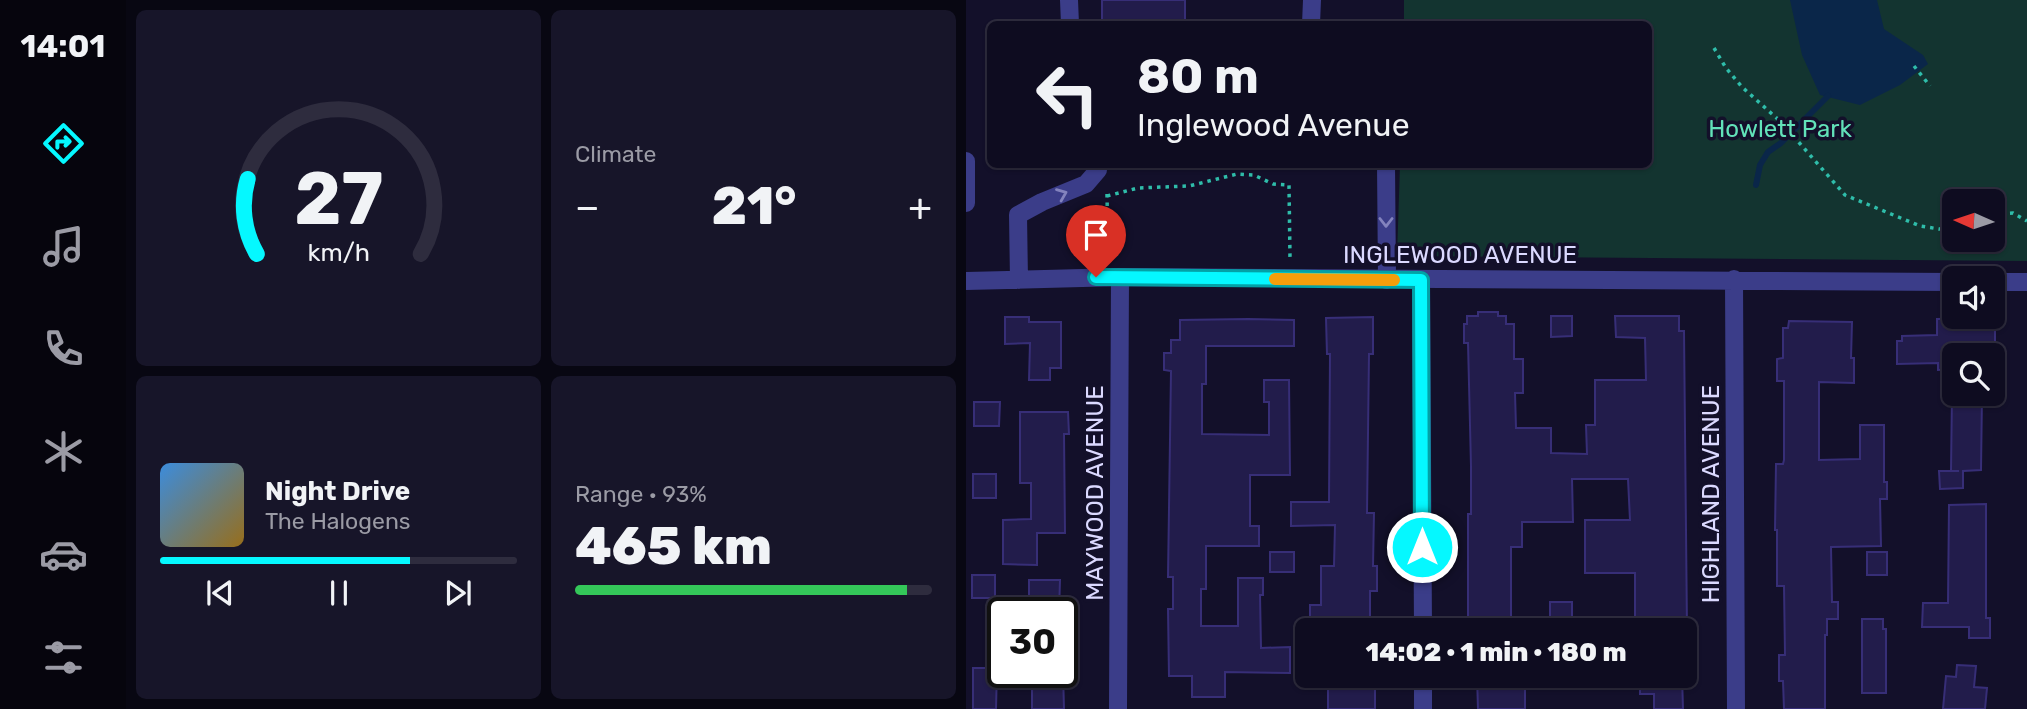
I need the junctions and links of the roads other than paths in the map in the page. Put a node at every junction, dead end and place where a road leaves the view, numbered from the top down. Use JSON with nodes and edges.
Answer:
{"nodes":[{"id":1,"x":1069,"y":0,"type":"edge"},
{"id":2,"x":1312,"y":0,"type":"edge"},
{"id":3,"x":1070,"y":21,"type":"edge"},
{"id":4,"x":1311,"y":21,"type":"edge"},
{"id":5,"x":966,"y":161,"type":"edge"},
{"id":6,"x":1098,"y":168,"type":"edge"},
{"id":7,"x":1386,"y":168,"type":"edge"},
{"id":8,"x":966,"y":203,"type":"edge"},
{"id":9,"x":1120,"y":277,"type":"junction"},
{"id":10,"x":1734,"y":279,"type":"junction"},
{"id":11,"x":1019,"y":280,"type":"junction"},
{"id":12,"x":1387,"y":280,"type":"junction"},
{"id":13,"x":1421,"y":280,"type":"junction"},
{"id":14,"x":966,"y":281,"type":"edge"},
{"id":15,"x":1942,"y":282,"type":"edge"},
{"id":16,"x":2005,"y":282,"type":"edge"},
{"id":17,"x":2027,"y":282,"type":"edge"},
{"id":18,"x":1423,"y":618,"type":"edge"},
{"id":19,"x":1423,"y":688,"type":"edge"},
{"id":20,"x":1118,"y":709,"type":"edge"},
{"id":21,"x":1423,"y":709,"type":"edge"},
{"id":22,"x":1736,"y":709,"type":"edge"}],
"edges":[{"from":1,"to":3,"type":"street"},
{"from":2,"to":4,"type":"street"},
{"from":5,"to":8,"type":"street"},
{"from":11,"to":6,"type":"street","one_way":true},
{"from":7,"to":12,"type":"street","one_way":true},
{"from":9,"to":11,"type":"street","name":"INGLEWOOD AVENUE"},
{"from":9,"to":12,"type":"street","name":"INGLEWOOD AVENUE"},
{"from":9,"to":20,"type":"street","name":"MAYWOOD AVENUE"},
{"from":10,"to":13,"type":"street","name":"INGLEWOOD AVENUE"},
{"from":10,"to":15,"type":"street","name":"INGLEWOOD AVENUE"},
{"from":10,"to":22,"type":"street","name":"HIGHLAND AVENUE"},
{"from":11,"to":14,"type":"street","name":"INGLEWOOD AVENUE"},
{"from":12,"to":13,"type":"street","name":"INGLEWOOD AVENUE"},
{"from":13,"to":18,"type":"street"},
{"from":16,"to":17,"type":"street"},
{"from":19,"to":21,"type":"street"}]}
